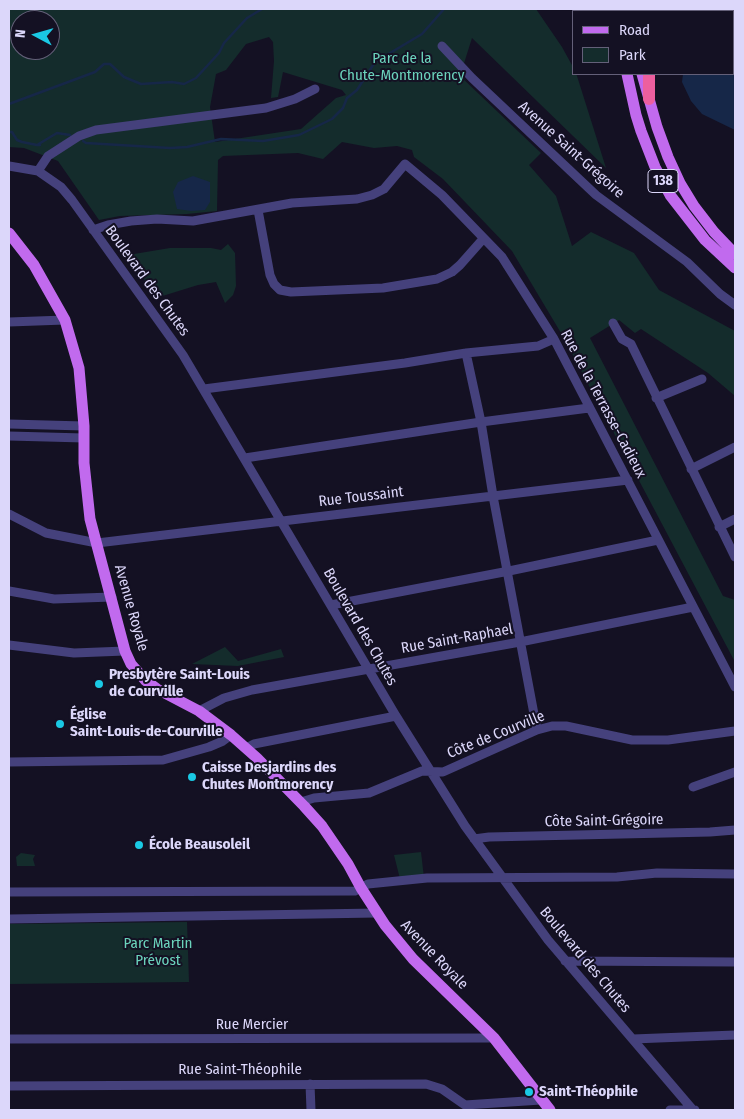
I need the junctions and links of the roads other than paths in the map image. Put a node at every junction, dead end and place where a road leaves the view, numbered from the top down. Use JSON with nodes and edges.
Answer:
{"nodes":[{"id":1,"x":442,"y":46,"type":"dead end"},
{"id":2,"x":627,"y":75,"type":"edge"},
{"id":3,"x":642,"y":75,"type":"edge"},
{"id":4,"x":649,"y":75,"type":"edge"},
{"id":5,"x":315,"y":89,"type":"dead end"},
{"id":6,"x":649,"y":99,"type":"junction"},
{"id":7,"x":9,"y":166,"type":"edge"},
{"id":8,"x":38,"y":172,"type":"junction"},
{"id":9,"x":258,"y":210,"type":"junction"},
{"id":10,"x":93,"y":230,"type":"junction"},
{"id":11,"x":9,"y":233,"type":"edge"},
{"id":12,"x":483,"y":239,"type":"junction"},
{"id":13,"x":735,"y":254,"type":"edge"},
{"id":14,"x":735,"y":268,"type":"edge"},
{"id":15,"x":735,"y":304,"type":"edge"},
{"id":16,"x":65,"y":320,"type":"junction"},
{"id":17,"x":9,"y":322,"type":"edge"},
{"id":18,"x":613,"y":323,"type":"dead end"},
{"id":19,"x":554,"y":339,"type":"junction"},
{"id":20,"x":466,"y":353,"type":"junction"},
{"id":21,"x":702,"y":379,"type":"dead end"},
{"id":22,"x":204,"y":389,"type":"junction"},
{"id":23,"x":656,"y":398,"type":"junction"},
{"id":24,"x":589,"y":408,"type":"junction"},
{"id":25,"x":481,"y":422,"type":"junction"},
{"id":26,"x":9,"y":424,"type":"edge"},
{"id":27,"x":84,"y":432,"type":"junction"},
{"id":28,"x":9,"y":436,"type":"edge"},
{"id":29,"x":735,"y":447,"type":"edge"},
{"id":30,"x":244,"y":458,"type":"junction"},
{"id":31,"x":691,"y":469,"type":"junction"},
{"id":32,"x":628,"y":480,"type":"junction"},
{"id":33,"x":493,"y":496,"type":"junction"},
{"id":34,"x":9,"y":514,"type":"edge"},
{"id":35,"x":735,"y":519,"type":"edge"},
{"id":36,"x":282,"y":522,"type":"junction"},
{"id":37,"x":719,"y":527,"type":"junction"},
{"id":38,"x":658,"y":540,"type":"junction"},
{"id":39,"x":97,"y":543,"type":"junction"},
{"id":40,"x":735,"y":558,"type":"edge"},
{"id":41,"x":508,"y":572,"type":"junction"},
{"id":42,"x":9,"y":591,"type":"edge"},
{"id":43,"x":112,"y":597,"type":"junction"},
{"id":44,"x":331,"y":605,"type":"junction"},
{"id":45,"x":693,"y":607,"type":"junction"},
{"id":46,"x":520,"y":642,"type":"junction"},
{"id":47,"x":9,"y":645,"type":"edge"},
{"id":48,"x":125,"y":651,"type":"junction"},
{"id":49,"x":368,"y":668,"type":"junction"},
{"id":50,"x":735,"y":687,"type":"edge"},
{"id":51,"x":199,"y":711,"type":"junction"},
{"id":52,"x":396,"y":716,"type":"junction"},
{"id":53,"x":537,"y":730,"type":"junction"},
{"id":54,"x":735,"y":731,"type":"edge"},
{"id":55,"x":231,"y":735,"type":"junction"},
{"id":56,"x":246,"y":748,"type":"junction"},
{"id":57,"x":9,"y":762,"type":"edge"},
{"id":58,"x":430,"y":771,"type":"junction"},
{"id":59,"x":735,"y":772,"type":"edge"},
{"id":60,"x":693,"y":787,"type":"dead end"},
{"id":61,"x":301,"y":802,"type":"junction"},
{"id":62,"x":735,"y":830,"type":"edge"},
{"id":63,"x":474,"y":839,"type":"junction"},
{"id":64,"x":735,"y":874,"type":"edge"},
{"id":65,"x":502,"y":878,"type":"junction"},
{"id":66,"x":361,"y":888,"type":"junction"},
{"id":67,"x":9,"y":892,"type":"edge"},
{"id":68,"x":377,"y":914,"type":"junction"},
{"id":69,"x":9,"y":919,"type":"edge"},
{"id":70,"x":565,"y":961,"type":"junction"},
{"id":71,"x":735,"y":962,"type":"edge"},
{"id":72,"x":735,"y":1035,"type":"edge"},
{"id":73,"x":494,"y":1038,"type":"junction"},
{"id":74,"x":633,"y":1039,"type":"junction"},
{"id":75,"x":9,"y":1040,"type":"edge"},
{"id":76,"x":310,"y":1084,"type":"junction"},
{"id":77,"x":9,"y":1086,"type":"edge"},
{"id":78,"x":541,"y":1100,"type":"junction"},
{"id":79,"x":461,"y":1108,"type":"edge"},
{"id":80,"x":311,"y":1110,"type":"edge"},
{"id":81,"x":550,"y":1110,"type":"edge"},
{"id":82,"x":670,"y":1110,"type":"edge"},
{"id":83,"x":694,"y":1110,"type":"edge"}],
"edges":[{"from":1,"to":15,"type":"street","name":"Avenue Saint-Grégoire"},
{"from":2,"to":14,"type":"main road","number":"138"},
{"from":3,"to":6,"type":"main road","number":"138"},
{"from":4,"to":6,"type":"highway"},
{"from":5,"to":8,"type":"street"},
{"from":6,"to":13,"type":"main road","number":"138"},
{"from":7,"to":8,"type":"street","name":"Boulevard des Chutes"},
{"from":8,"to":10,"type":"street","name":"Boulevard des Chutes"},
{"from":9,"to":10,"type":"street"},
{"from":9,"to":12,"type":"street","name":"Rue de la Terrasse-Cadieux"},
{"from":9,"to":12,"type":"street"},
{"from":10,"to":22,"type":"street","name":"Boulevard des Chutes"},
{"from":11,"to":16,"type":"main road","name":"Avenue Royale"},
{"from":12,"to":19,"type":"street","name":"Rue de la Terrasse-Cadieux"},
{"from":16,"to":17,"type":"street"},
{"from":16,"to":27,"type":"main road","name":"Avenue Royale"},
{"from":18,"to":23,"type":"street"},
{"from":19,"to":20,"type":"street"},
{"from":19,"to":24,"type":"street","name":"Rue de la Terrasse-Cadieux"},
{"from":20,"to":22,"type":"street"},
{"from":20,"to":25,"type":"street"},
{"from":21,"to":23,"type":"street"},
{"from":22,"to":30,"type":"street","name":"Boulevard des Chutes"},
{"from":23,"to":31,"type":"street"},
{"from":24,"to":25,"type":"street"},
{"from":24,"to":32,"type":"street","name":"Rue de la Terrasse-Cadieux"},
{"from":25,"to":30,"type":"street"},
{"from":25,"to":33,"type":"street"},
{"from":26,"to":27,"type":"street"},
{"from":27,"to":28,"type":"street"},
{"from":27,"to":39,"type":"main road","name":"Avenue Royale"},
{"from":29,"to":31,"type":"street"},
{"from":30,"to":36,"type":"street","name":"Boulevard des Chutes"},
{"from":31,"to":37,"type":"street"},
{"from":32,"to":33,"type":"street","name":"Rue Toussaint"},
{"from":32,"to":38,"type":"street","name":"Rue de la Terrasse-Cadieux"},
{"from":33,"to":36,"type":"street","name":"Rue Toussaint"},
{"from":33,"to":41,"type":"street"},
{"from":34,"to":39,"type":"street","name":"Rue Toussaint"},
{"from":35,"to":37,"type":"street"},
{"from":36,"to":39,"type":"street","name":"Rue Toussaint"},
{"from":36,"to":44,"type":"street","name":"Boulevard des Chutes"},
{"from":37,"to":40,"type":"street"},
{"from":38,"to":41,"type":"street"},
{"from":38,"to":45,"type":"street","name":"Rue de la Terrasse-Cadieux"},
{"from":39,"to":43,"type":"main road","name":"Avenue Royale"},
{"from":41,"to":44,"type":"street"},
{"from":41,"to":46,"type":"street"},
{"from":42,"to":43,"type":"street"},
{"from":43,"to":48,"type":"main road","name":"Avenue Royale"},
{"from":44,"to":49,"type":"street","name":"Boulevard des Chutes"},
{"from":45,"to":46,"type":"street","name":"Rue Saint-Raphael"},
{"from":45,"to":50,"type":"street","name":"Rue de la Terrasse-Cadieux"},
{"from":46,"to":49,"type":"street","name":"Rue Saint-Raphael"},
{"from":46,"to":53,"type":"street"},
{"from":47,"to":48,"type":"street"},
{"from":48,"to":51,"type":"main road","name":"Avenue Royale"},
{"from":49,"to":51,"type":"street","name":"Rue Saint-Raphael"},
{"from":49,"to":52,"type":"street","name":"Boulevard des Chutes"},
{"from":51,"to":55,"type":"main road","name":"Avenue Royale"},
{"from":52,"to":56,"type":"street"},
{"from":52,"to":58,"type":"street","name":"Boulevard des Chutes"},
{"from":53,"to":54,"type":"street","name":"Côte de Courville"},
{"from":53,"to":58,"type":"street","name":"Côte de Courville"},
{"from":55,"to":56,"type":"main road","name":"Avenue Royale"},
{"from":55,"to":57,"type":"street"},
{"from":56,"to":61,"type":"main road","name":"Avenue Royale"},
{"from":58,"to":61,"type":"street","name":"Côte de Courville"},
{"from":58,"to":63,"type":"street","name":"Boulevard des Chutes"},
{"from":59,"to":60,"type":"street"},
{"from":61,"to":66,"type":"main road","name":"Avenue Royale"},
{"from":62,"to":63,"type":"street","name":"Côte Saint-Grégoire"},
{"from":63,"to":65,"type":"street","name":"Boulevard des Chutes"},
{"from":64,"to":65,"type":"street"},
{"from":65,"to":66,"type":"street"},
{"from":65,"to":70,"type":"street","name":"Boulevard des Chutes"},
{"from":66,"to":67,"type":"street"},
{"from":66,"to":68,"type":"main road","name":"Avenue Royale"},
{"from":68,"to":69,"type":"street"},
{"from":68,"to":73,"type":"main road","name":"Avenue Royale"},
{"from":70,"to":71,"type":"street"},
{"from":70,"to":74,"type":"street","name":"Boulevard des Chutes"},
{"from":72,"to":74,"type":"street"},
{"from":73,"to":75,"type":"street","name":"Rue Mercier"},
{"from":73,"to":78,"type":"main road","name":"Avenue Royale"},
{"from":74,"to":83,"type":"street","name":"Boulevard des Chutes"},
{"from":76,"to":77,"type":"street","name":"Rue Saint-Théophile"},
{"from":76,"to":79,"type":"street","name":"Rue Saint-Théophile"},
{"from":76,"to":80,"type":"street"},
{"from":78,"to":79,"type":"street","name":"Rue Saint-Théophile"},
{"from":78,"to":81,"type":"main road","name":"Avenue Royale"},
{"from":82,"to":83,"type":"street"}]}
